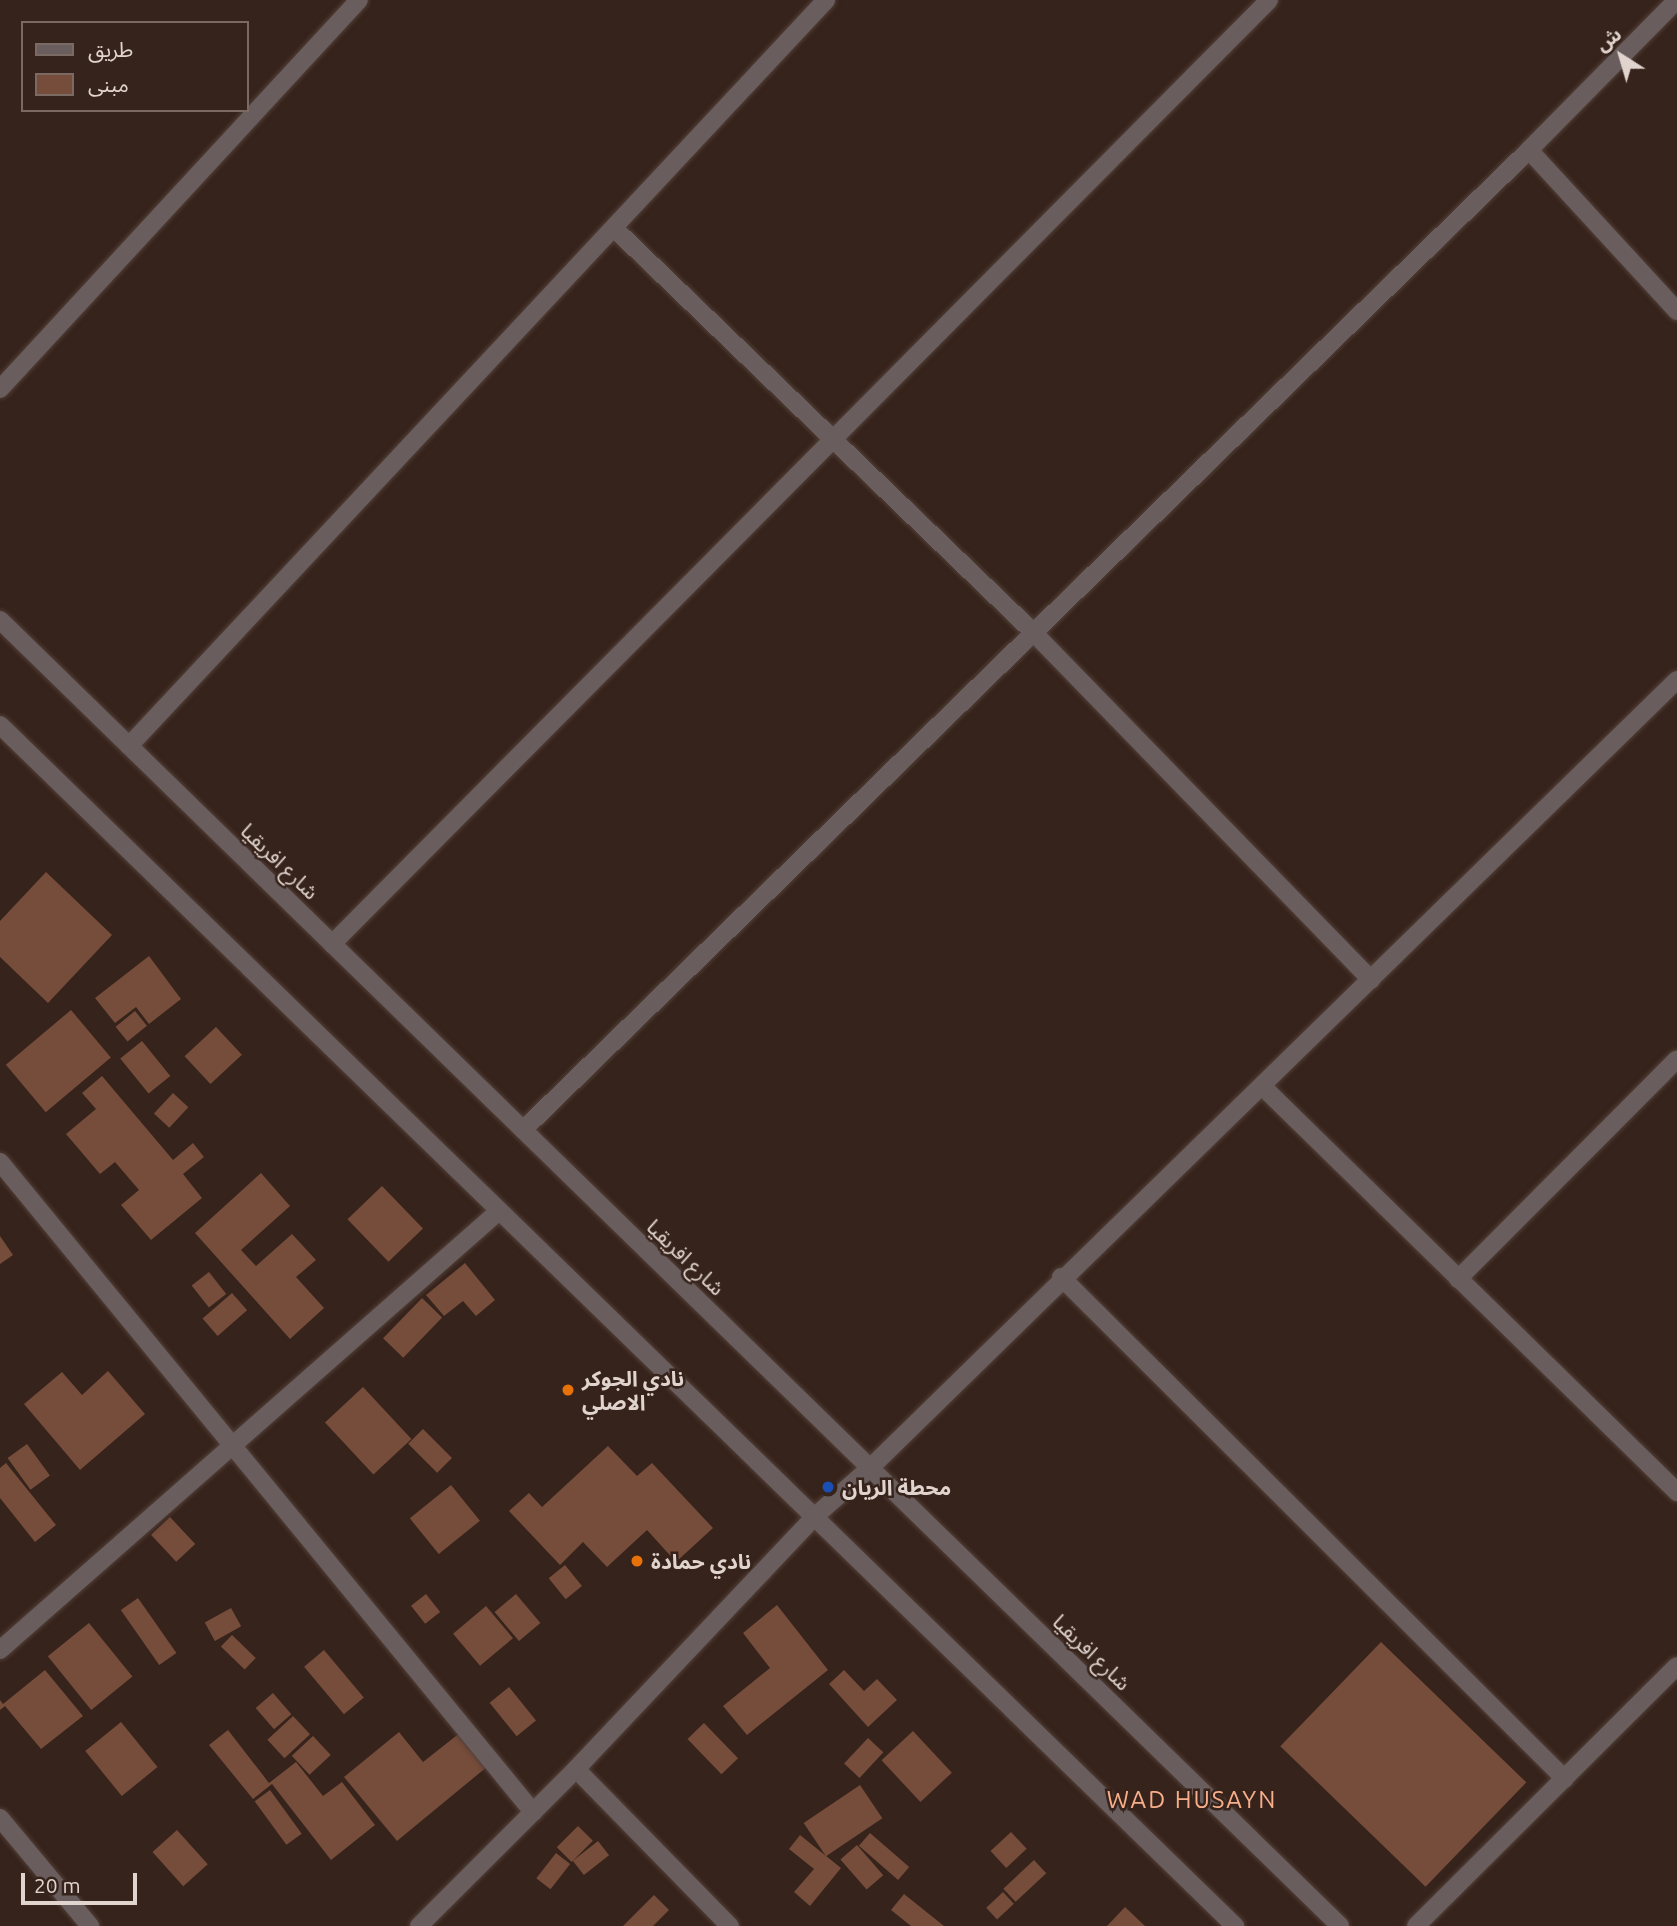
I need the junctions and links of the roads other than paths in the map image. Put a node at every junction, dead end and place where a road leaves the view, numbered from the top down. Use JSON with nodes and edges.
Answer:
{"nodes":[{"id":1,"x":359,"y":0,"type":"edge"},
{"id":2,"x":826,"y":0,"type":"edge"},
{"id":3,"x":1269,"y":0,"type":"edge"},
{"id":4,"x":1672,"y":5,"type":"edge"},
{"id":5,"x":1529,"y":150,"type":"junction"},
{"id":6,"x":616,"y":230,"type":"junction"},
{"id":7,"x":1677,"y":311,"type":"edge"},
{"id":8,"x":0,"y":389,"type":"edge"},
{"id":9,"x":830,"y":439,"type":"junction"},
{"id":10,"x":0,"y":620,"type":"edge"},
{"id":11,"x":1031,"y":630,"type":"junction"},
{"id":12,"x":1677,"y":680,"type":"edge"},
{"id":13,"x":0,"y":725,"type":"edge"},
{"id":14,"x":129,"y":746,"type":"junction"},
{"id":15,"x":332,"y":944,"type":"junction"},
{"id":16,"x":1371,"y":980,"type":"junction"},
{"id":17,"x":1674,"y":1070,"type":"edge"},
{"id":18,"x":1262,"y":1086,"type":"junction"},
{"id":19,"x":523,"y":1130,"type":"junction"},
{"id":20,"x":0,"y":1161,"type":"edge"},
{"id":21,"x":499,"y":1211,"type":"junction"},
{"id":22,"x":1061,"y":1277,"type":"junction"},
{"id":23,"x":1458,"y":1279,"type":"junction"},
{"id":24,"x":232,"y":1442,"type":"junction"},
{"id":25,"x":870,"y":1468,"type":"junction"},
{"id":26,"x":1677,"y":1492,"type":"edge"},
{"id":27,"x":814,"y":1517,"type":"junction"},
{"id":28,"x":0,"y":1650,"type":"edge"},
{"id":29,"x":1677,"y":1667,"type":"edge"},
{"id":30,"x":576,"y":1769,"type":"junction"},
{"id":31,"x":1565,"y":1779,"type":"junction"},
{"id":32,"x":533,"y":1812,"type":"junction"},
{"id":33,"x":0,"y":1818,"type":"edge"},
{"id":34,"x":90,"y":1926,"type":"edge"},
{"id":35,"x":419,"y":1926,"type":"edge"},
{"id":36,"x":730,"y":1926,"type":"edge"},
{"id":37,"x":1235,"y":1926,"type":"edge"},
{"id":38,"x":1340,"y":1926,"type":"edge"},
{"id":39,"x":1416,"y":1926,"type":"edge"}],
"edges":[{"from":1,"to":8,"type":"street"},
{"from":2,"to":6,"type":"street"},
{"from":3,"to":9,"type":"street"},
{"from":4,"to":5,"type":"street"},
{"from":5,"to":7,"type":"street"},
{"from":5,"to":11,"type":"street"},
{"from":6,"to":9,"type":"street"},
{"from":6,"to":14,"type":"street"},
{"from":9,"to":11,"type":"street"},
{"from":9,"to":15,"type":"street"},
{"from":10,"to":14,"type":"street","name":"شارع افريقيا"},
{"from":11,"to":16,"type":"street"},
{"from":11,"to":19,"type":"street"},
{"from":12,"to":16,"type":"street"},
{"from":13,"to":21,"type":"street"},
{"from":14,"to":15,"type":"street","name":"شارع افريقيا"},
{"from":15,"to":19,"type":"street","name":"شارع افريقيا"},
{"from":16,"to":18,"type":"street"},
{"from":17,"to":23,"type":"street"},
{"from":18,"to":22,"type":"street"},
{"from":18,"to":23,"type":"street"},
{"from":19,"to":25,"type":"street","name":"شارع افريقيا"},
{"from":20,"to":24,"type":"street"},
{"from":21,"to":24,"type":"street"},
{"from":21,"to":27,"type":"street"},
{"from":22,"to":25,"type":"street"},
{"from":22,"to":31,"type":"street"},
{"from":23,"to":26,"type":"street"},
{"from":24,"to":28,"type":"street"},
{"from":24,"to":32,"type":"street"},
{"from":25,"to":27,"type":"street"},
{"from":25,"to":38,"type":"street","name":"شارع افريقيا"},
{"from":27,"to":30,"type":"street"},
{"from":27,"to":37,"type":"street"},
{"from":29,"to":31,"type":"street"},
{"from":30,"to":32,"type":"street"},
{"from":30,"to":36,"type":"street"},
{"from":31,"to":39,"type":"street"},
{"from":32,"to":35,"type":"street"},
{"from":33,"to":34,"type":"street"}]}
